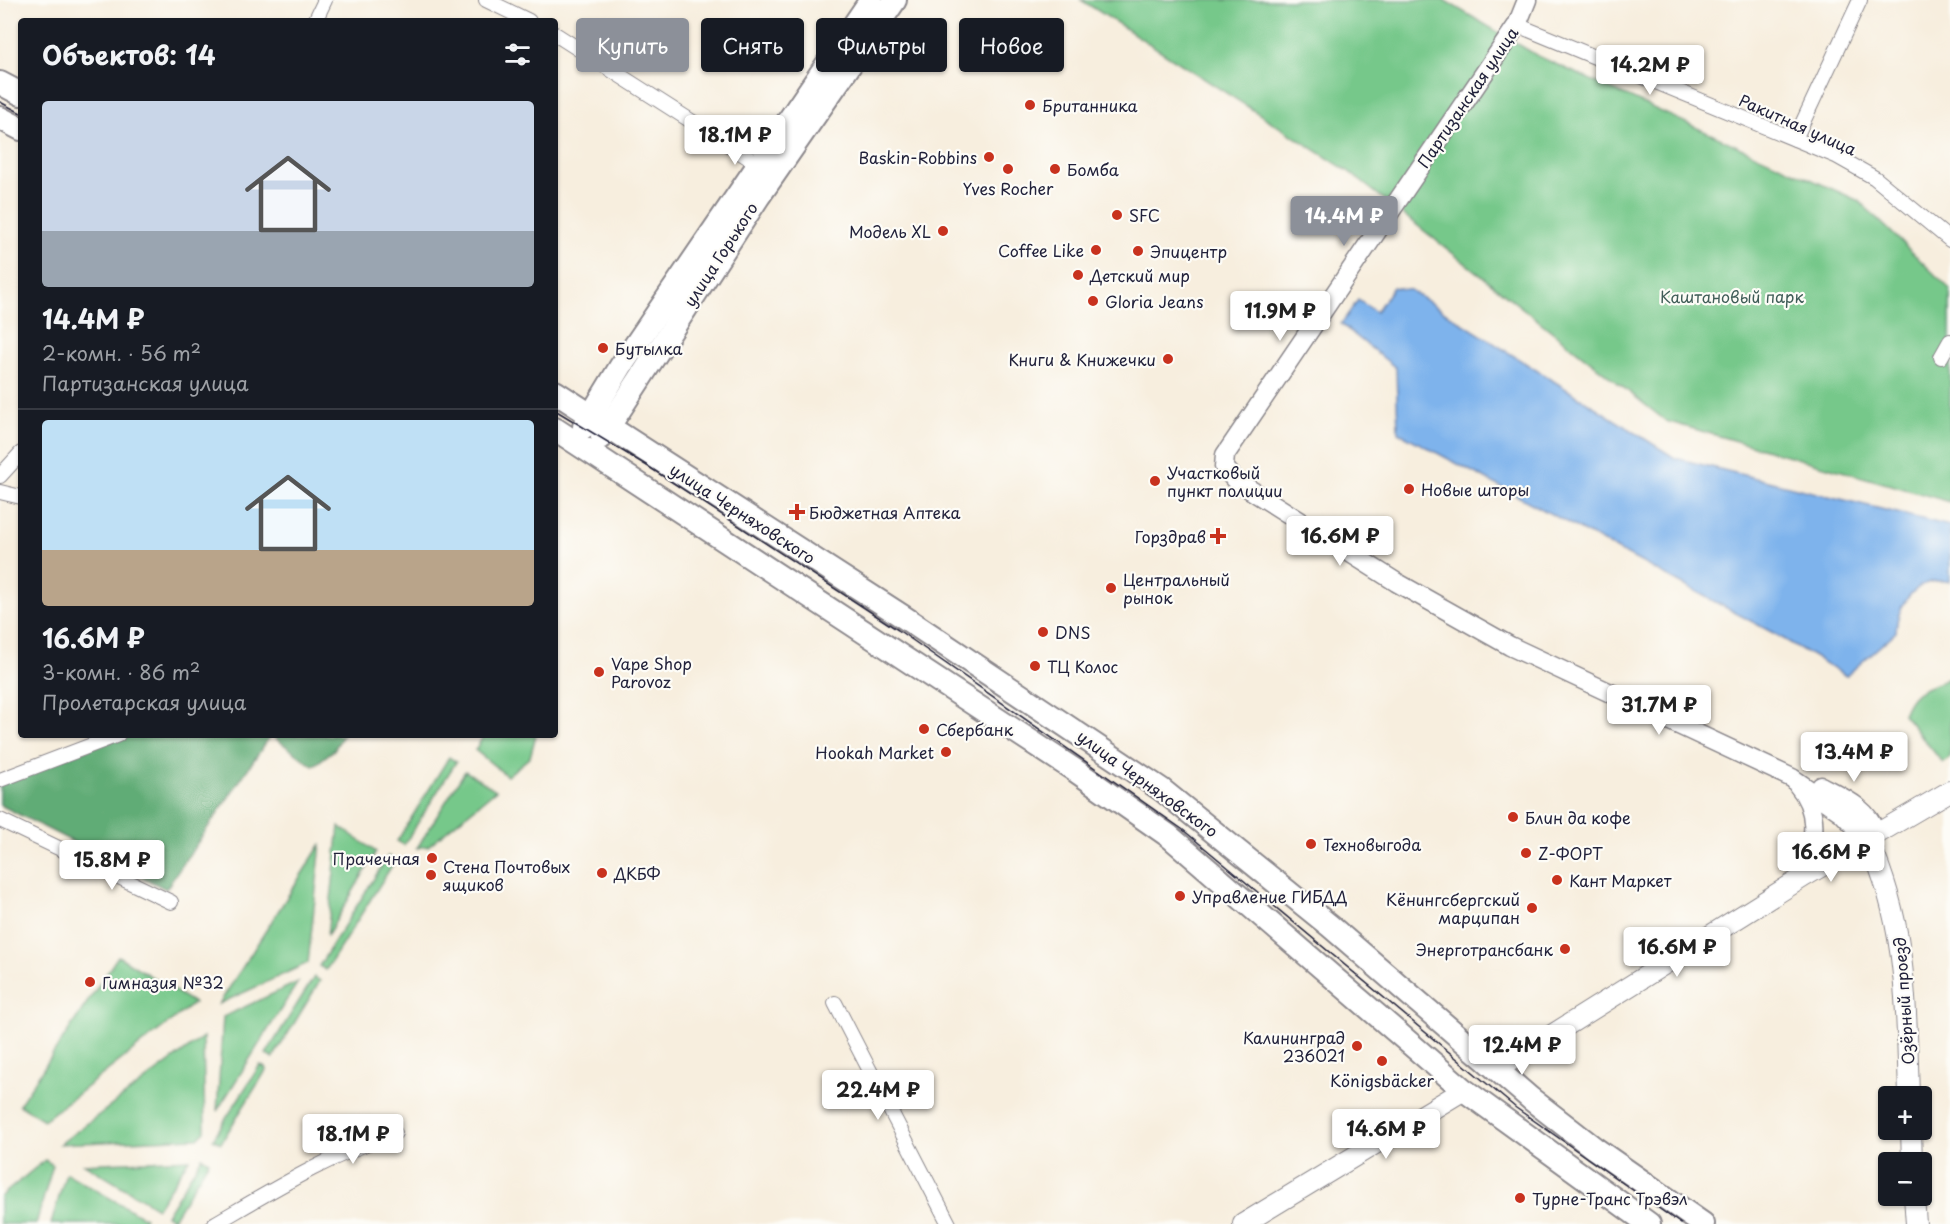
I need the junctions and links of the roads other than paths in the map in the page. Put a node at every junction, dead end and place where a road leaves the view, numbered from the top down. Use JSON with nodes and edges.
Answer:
{"nodes":[{"id":1,"x":325,"y":0,"type":"edge"},
{"id":2,"x":486,"y":0,"type":"edge"},
{"id":3,"x":871,"y":0,"type":"edge"},
{"id":4,"x":895,"y":0,"type":"edge"},
{"id":5,"x":1527,"y":0,"type":"edge"},
{"id":6,"x":1860,"y":0,"type":"edge"},
{"id":7,"x":316,"y":18,"type":"edge"},
{"id":8,"x":523,"y":18,"type":"edge"},
{"id":9,"x":1517,"y":25,"type":"junction"},
{"id":10,"x":558,"y":36,"type":"edge"},
{"id":11,"x":0,"y":83,"type":"edge"},
{"id":12,"x":18,"y":92,"type":"edge"},
{"id":13,"x":0,"y":118,"type":"edge"},
{"id":14,"x":18,"y":127,"type":"edge"},
{"id":15,"x":1795,"y":139,"type":"junction"},
{"id":16,"x":766,"y":169,"type":"junction"},
{"id":17,"x":1950,"y":240,"type":"edge"},
{"id":18,"x":1950,"y":341,"type":"edge"},
{"id":19,"x":1941,"y":357,"type":"dead end"},
{"id":20,"x":558,"y":394,"type":"edge"},
{"id":21,"x":600,"y":420,"type":"junction"},
{"id":22,"x":558,"y":431,"type":"edge"},
{"id":23,"x":584,"y":446,"type":"junction"},
{"id":24,"x":18,"y":456,"type":"edge"},
{"id":25,"x":0,"y":476,"type":"edge"},
{"id":26,"x":0,"y":492,"type":"edge"},
{"id":27,"x":18,"y":496,"type":"edge"},
{"id":28,"x":110,"y":738,"type":"edge"},
{"id":29,"x":1792,"y":778,"type":"junction"},
{"id":30,"x":0,"y":780,"type":"edge"},
{"id":31,"x":1950,"y":791,"type":"edge"},
{"id":32,"x":0,"y":820,"type":"edge"},
{"id":33,"x":1873,"y":837,"type":"junction"},
{"id":34,"x":1805,"y":876,"type":"junction"},
{"id":35,"x":171,"y":902,"type":"dead end"},
{"id":36,"x":1330,"y":926,"type":"junction"},
{"id":37,"x":1305,"y":955,"type":"junction"},
{"id":38,"x":835,"y":1003,"type":"dead end"},
{"id":39,"x":1496,"y":1070,"type":"junction"},
{"id":40,"x":1909,"y":1086,"type":"edge"},
{"id":41,"x":1464,"y":1090,"type":"junction"},
{"id":42,"x":395,"y":1133,"type":"dead end"},
{"id":43,"x":1915,"y":1206,"type":"edge"},
{"id":44,"x":214,"y":1224,"type":"edge"},
{"id":45,"x":949,"y":1224,"type":"edge"},
{"id":46,"x":1243,"y":1224,"type":"edge"},
{"id":47,"x":1649,"y":1224,"type":"edge"},
{"id":48,"x":1703,"y":1224,"type":"edge"},
{"id":49,"x":1916,"y":1224,"type":"edge"}],
"edges":[{"from":1,"to":7,"type":"street"},
{"from":2,"to":8,"type":"street"},
{"from":3,"to":16,"type":"main road","name":"улица Горького"},
{"from":4,"to":16,"type":"main road","name":"улица Горького"},
{"from":5,"to":9,"type":"street","name":"Партизанская улица"},
{"from":6,"to":15,"type":"street"},
{"from":9,"to":15,"type":"street","name":"Ракитная улица"},
{"from":9,"to":29,"type":"street","name":"Партизанская улица"},
{"from":10,"to":16,"type":"street"},
{"from":11,"to":12,"type":"main road"},
{"from":13,"to":14,"type":"main road"},
{"from":15,"to":17,"type":"street","name":"Ракитная улица"},
{"from":16,"to":21,"type":"main road","name":"улица Горького"},
{"from":18,"to":19,"type":"street"},
{"from":20,"to":21,"type":"main road","name":"улица Черняховского"},
{"from":21,"to":23,"type":"main road","name":"улица Горького"},
{"from":21,"to":36,"type":"main road","name":"улица Черняховского"},
{"from":22,"to":23,"type":"main road","name":"улица Черняховского"},
{"from":23,"to":37,"type":"main road","name":"улица Черняховского"},
{"from":24,"to":25,"type":"street"},
{"from":26,"to":27,"type":"street"},
{"from":28,"to":30,"type":"street"},
{"from":29,"to":33,"type":"street"},
{"from":29,"to":34,"type":"street"},
{"from":31,"to":33,"type":"main road"},
{"from":32,"to":35,"type":"street"},
{"from":33,"to":34,"type":"main road"},
{"from":33,"to":40,"type":"main road","name":"Озёрный проезд"},
{"from":34,"to":39,"type":"main road"},
{"from":36,"to":37,"type":"main road"},
{"from":36,"to":39,"type":"main road","name":"улица Черняховского"},
{"from":37,"to":41,"type":"main road","name":"улица Черняховского"},
{"from":38,"to":45,"type":"street"},
{"from":39,"to":41,"type":"main road"},
{"from":39,"to":48,"type":"main road","name":"улица Черняховского"},
{"from":41,"to":46,"type":"main road"},
{"from":41,"to":47,"type":"main road","name":"улица Черняховского"},
{"from":42,"to":44,"type":"street"},
{"from":43,"to":49,"type":"main road"}]}
